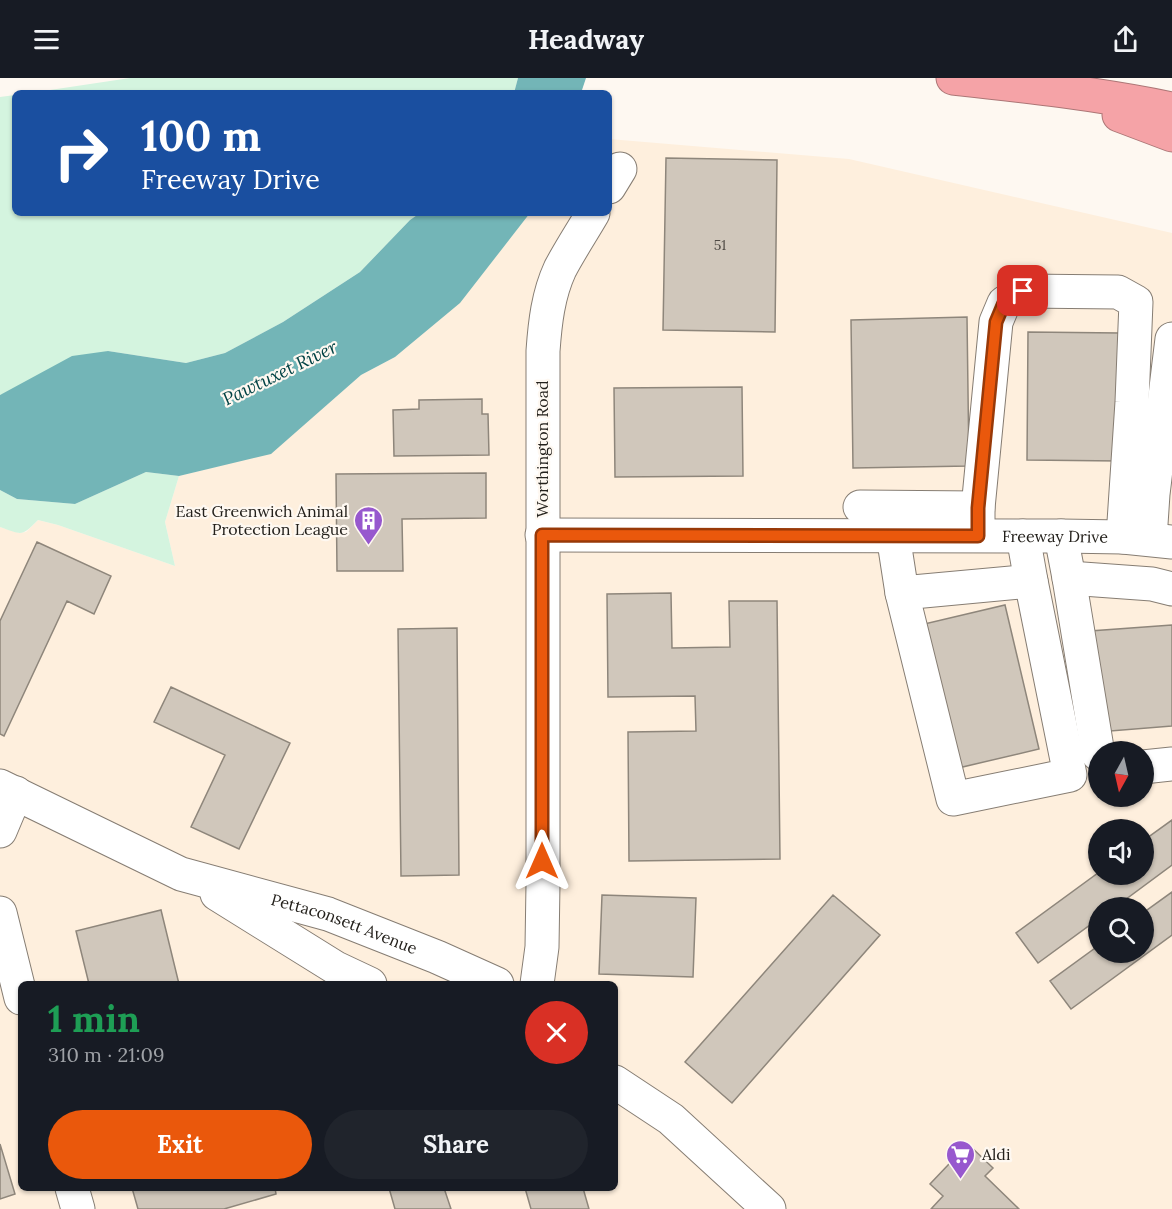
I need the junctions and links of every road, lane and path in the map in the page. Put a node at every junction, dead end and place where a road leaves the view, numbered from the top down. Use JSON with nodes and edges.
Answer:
{"nodes":[{"id":1,"x":953,"y":78,"type":"edge"},
{"id":2,"x":1023,"y":85,"type":"junction"},
{"id":3,"x":1172,"y":110,"type":"edge"},
{"id":4,"x":1172,"y":135,"type":"edge"},
{"id":5,"x":591,"y":216,"type":"edge"},
{"id":6,"x":1172,"y":339,"type":"edge"},
{"id":7,"x":1163,"y":496,"type":"edge"},
{"id":8,"x":860,"y":507,"type":"dead end"},
{"id":9,"x":978,"y":522,"type":"junction"},
{"id":10,"x":542,"y":535,"type":"junction"},
{"id":11,"x":892,"y":535,"type":"junction"},
{"id":12,"x":1023,"y":536,"type":"junction"},
{"id":13,"x":1061,"y":536,"type":"junction"},
{"id":14,"x":1148,"y":539,"type":"edge"},
{"id":15,"x":1069,"y":578,"type":"junction"},
{"id":16,"x":1031,"y":581,"type":"junction"},
{"id":17,"x":1172,"y":589,"type":"edge"},
{"id":18,"x":902,"y":593,"type":"junction"},
{"id":19,"x":1096,"y":741,"type":"edge"},
{"id":20,"x":1172,"y":764,"type":"edge"},
{"id":21,"x":1154,"y":766,"type":"edge"},
{"id":22,"x":8,"y":789,"type":"edge"},
{"id":23,"x":0,"y":831,"type":"edge"},
{"id":24,"x":188,"y":875,"type":"junction"},
{"id":25,"x":0,"y":913,"type":"edge"},
{"id":26,"x":364,"y":981,"type":"edge"},
{"id":27,"x":491,"y":981,"type":"edge"},
{"id":28,"x":537,"y":981,"type":"edge"},
{"id":29,"x":18,"y":986,"type":"edge"},
{"id":30,"x":618,"y":1084,"type":"edge"},
{"id":31,"x":73,"y":1191,"type":"edge"},
{"id":32,"x":78,"y":1209,"type":"edge"},
{"id":33,"x":769,"y":1209,"type":"edge"}],
"edges":[{"from":1,"to":2,"type":"highway"},
{"from":2,"to":3,"type":"highway"},
{"from":2,"to":4,"type":"highway"},
{"from":5,"to":10,"type":"street","name":"Worthington Road"},
{"from":6,"to":7,"type":"street"},
{"from":7,"to":14,"type":"street"},
{"from":8,"to":9,"type":"street"},
{"from":9,"to":11,"type":"street","name":"Freeway Drive"},
{"from":9,"to":12,"type":"street","name":"Freeway Drive"},
{"from":9,"to":14,"type":"street"},
{"from":10,"to":11,"type":"street","name":"Freeway Drive"},
{"from":10,"to":28,"type":"street","name":"Worthington Road"},
{"from":11,"to":18,"type":"street"},
{"from":12,"to":13,"type":"street","name":"Freeway Drive"},
{"from":12,"to":16,"type":"street"},
{"from":13,"to":14,"type":"street","name":"Freeway Drive"},
{"from":13,"to":15,"type":"street"},
{"from":15,"to":17,"type":"street"},
{"from":15,"to":19,"type":"street"},
{"from":16,"to":18,"type":"street"},
{"from":16,"to":18,"type":"street"},
{"from":20,"to":21,"type":"street"},
{"from":22,"to":23,"type":"street"},
{"from":22,"to":24,"type":"street","name":"Pettaconsett Avenue"},
{"from":24,"to":26,"type":"street","name":"Pettaconsett Avenue"},
{"from":24,"to":27,"type":"street","name":"Pettaconsett Avenue"},
{"from":25,"to":29,"type":"street"},
{"from":30,"to":33,"type":"street"},
{"from":31,"to":32,"type":"street"}]}
